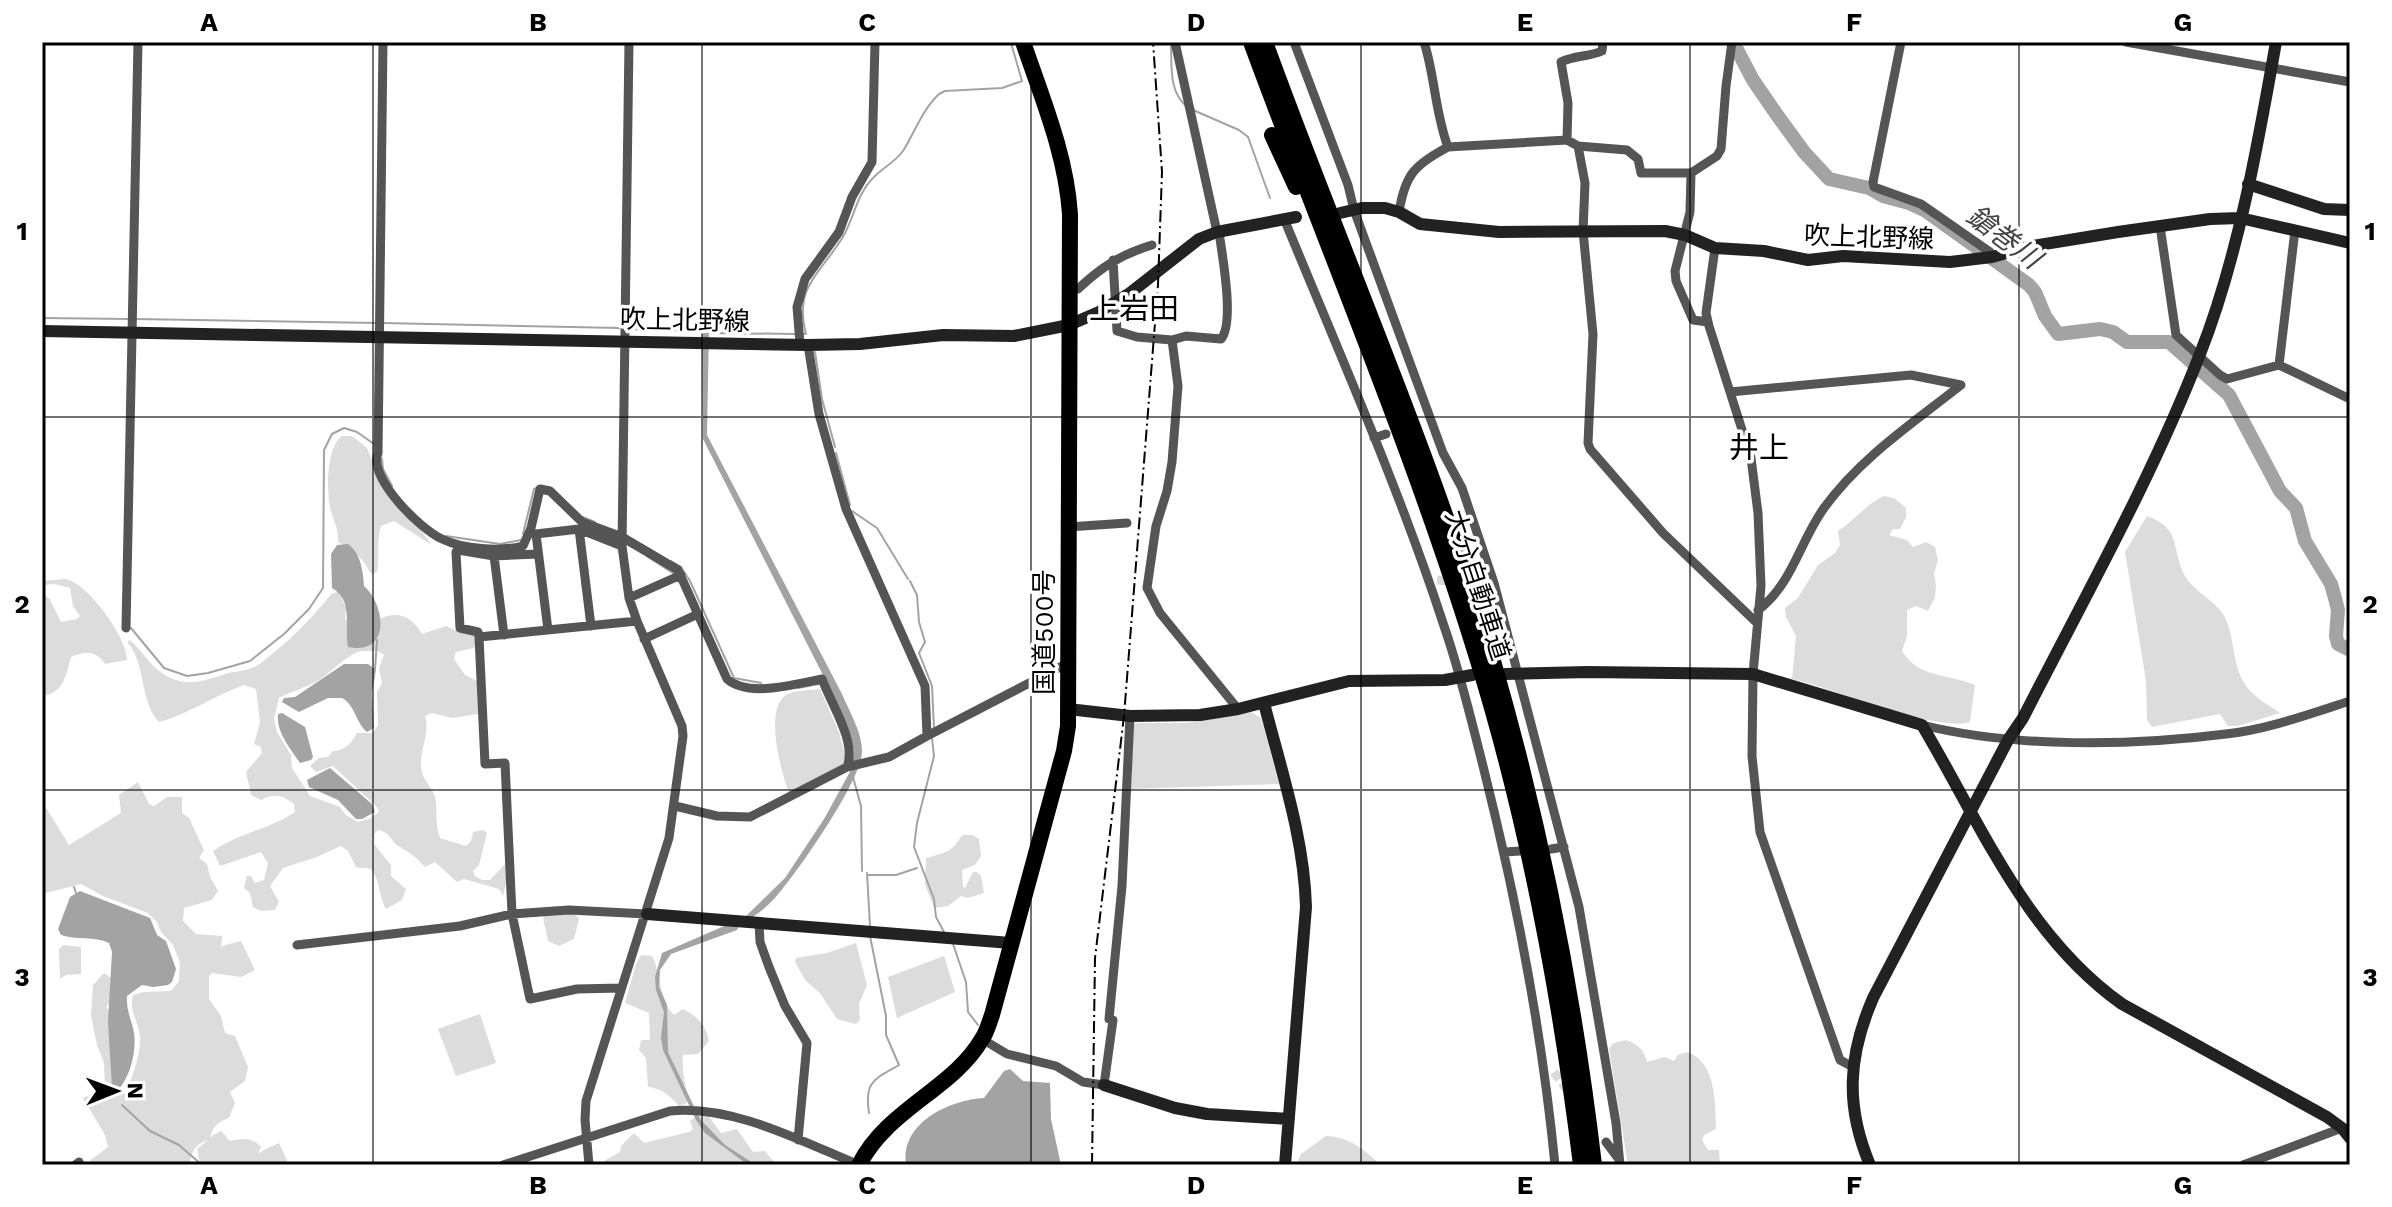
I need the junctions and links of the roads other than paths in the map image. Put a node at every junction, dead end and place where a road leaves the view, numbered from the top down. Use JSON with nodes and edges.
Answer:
{"nodes":[{"id":1,"x":138,"y":42,"type":"edge"},
{"id":2,"x":383,"y":42,"type":"edge"},
{"id":3,"x":629,"y":42,"type":"edge"},
{"id":4,"x":875,"y":42,"type":"edge"},
{"id":5,"x":1023,"y":42,"type":"edge"},
{"id":6,"x":1175,"y":42,"type":"edge"},
{"id":7,"x":1251,"y":42,"type":"edge"},
{"id":8,"x":1265,"y":42,"type":"edge"},
{"id":9,"x":1294,"y":42,"type":"edge"},
{"id":10,"x":1424,"y":42,"type":"edge"},
{"id":11,"x":1603,"y":42,"type":"edge"},
{"id":12,"x":1732,"y":42,"type":"edge"},
{"id":13,"x":1901,"y":42,"type":"edge"},
{"id":14,"x":2126,"y":42,"type":"edge"},
{"id":15,"x":2276,"y":42,"type":"edge"},
{"id":16,"x":2271,"y":67,"type":"junction"},
{"id":17,"x":2350,"y":82,"type":"edge"},
{"id":18,"x":1272,"y":135,"type":"dead end"},
{"id":19,"x":1567,"y":140,"type":"junction"},
{"id":20,"x":1578,"y":146,"type":"junction"},
{"id":21,"x":1448,"y":147,"type":"junction"},
{"id":22,"x":1691,"y":173,"type":"junction"},
{"id":23,"x":2248,"y":184,"type":"junction"},
{"id":24,"x":1354,"y":210,"type":"junction"},
{"id":25,"x":2350,"y":210,"type":"edge"},
{"id":26,"x":1399,"y":212,"type":"junction"},
{"id":27,"x":1340,"y":213,"type":"dead end"},
{"id":28,"x":2240,"y":218,"type":"junction"},
{"id":29,"x":1290,"y":219,"type":"joint"},
{"id":30,"x":2160,"y":226,"type":"junction"},
{"id":31,"x":2295,"y":230,"type":"junction"},
{"id":32,"x":1583,"y":231,"type":"junction"},
{"id":33,"x":1218,"y":232,"type":"junction"},
{"id":34,"x":1685,"y":235,"type":"junction"},
{"id":35,"x":2350,"y":243,"type":"edge"},
{"id":36,"x":1152,"y":245,"type":"dead end"},
{"id":37,"x":1715,"y":248,"type":"junction"},
{"id":38,"x":1992,"y":257,"type":"junction"},
{"id":39,"x":1113,"y":260,"type":"junction"},
{"id":40,"x":1078,"y":289,"type":"dead end"},
{"id":41,"x":1116,"y":302,"type":"junction"},
{"id":42,"x":1708,"y":322,"type":"junction"},
{"id":43,"x":1069,"y":325,"type":"junction"},
{"id":44,"x":42,"y":331,"type":"edge"},
{"id":45,"x":131,"y":333,"type":"junction"},
{"id":46,"x":380,"y":336,"type":"junction"},
{"id":47,"x":1172,"y":340,"type":"junction"},
{"id":48,"x":624,"y":342,"type":"junction"},
{"id":49,"x":804,"y":344,"type":"junction"},
{"id":50,"x":1368,"y":345,"type":"junction"},
{"id":51,"x":2198,"y":358,"type":"junction"},
{"id":52,"x":2279,"y":365,"type":"junction"},
{"id":53,"x":1730,"y":392,"type":"junction"},
{"id":54,"x":2350,"y":399,"type":"edge"},
{"id":55,"x":1386,"y":434,"type":"dead end"},
{"id":56,"x":1374,"y":438,"type":"junction"},
{"id":57,"x":1127,"y":523,"type":"dead end"},
{"id":58,"x":1068,"y":527,"type":"junction"},
{"id":59,"x":579,"y":529,"type":"junction"},
{"id":60,"x":534,"y":531,"type":"junction"},
{"id":61,"x":622,"y":541,"type":"junction"},
{"id":62,"x":538,"y":554,"type":"junction"},
{"id":63,"x":494,"y":556,"type":"junction"},
{"id":64,"x":681,"y":575,"type":"junction"},
{"id":65,"x":629,"y":598,"type":"junction"},
{"id":66,"x":1758,"y":610,"type":"junction"},
{"id":67,"x":698,"y":614,"type":"junction"},
{"id":68,"x":637,"y":621,"type":"junction"},
{"id":69,"x":1757,"y":623,"type":"junction"},
{"id":70,"x":591,"y":626,"type":"junction"},
{"id":71,"x":126,"y":628,"type":"dead end"},
{"id":72,"x":548,"y":630,"type":"junction"},
{"id":73,"x":504,"y":635,"type":"junction"},
{"id":74,"x":479,"y":637,"type":"junction"},
{"id":75,"x":644,"y":639,"type":"junction"},
{"id":76,"x":1068,"y":663,"type":"junction"},
{"id":77,"x":1519,"y":673,"type":"junction"},
{"id":78,"x":1505,"y":674,"type":"dead end"},
{"id":79,"x":1753,"y":674,"type":"junction"},
{"id":80,"x":1466,"y":677,"type":"junction"},
{"id":81,"x":2350,"y":701,"type":"edge"},
{"id":82,"x":1264,"y":703,"type":"junction"},
{"id":83,"x":1068,"y":709,"type":"junction"},
{"id":84,"x":1238,"y":709,"type":"junction"},
{"id":85,"x":1130,"y":716,"type":"junction"},
{"id":86,"x":1922,"y":725,"type":"junction"},
{"id":87,"x":927,"y":736,"type":"junction"},
{"id":88,"x":2008,"y":740,"type":"junction"},
{"id":89,"x":847,"y":767,"type":"junction"},
{"id":90,"x":675,"y":806,"type":"junction"},
{"id":91,"x":1970,"y":812,"type":"junction"},
{"id":92,"x":1564,"y":847,"type":"junction"},
{"id":93,"x":1551,"y":849,"type":"dead end"},
{"id":94,"x":1520,"y":851,"type":"dead end"},
{"id":95,"x":1505,"y":852,"type":"junction"},
{"id":96,"x":512,"y":914,"type":"junction"},
{"id":97,"x":647,"y":914,"type":"junction"},
{"id":98,"x":759,"y":923,"type":"junction"},
{"id":99,"x":1011,"y":943,"type":"junction"},
{"id":100,"x":297,"y":945,"type":"dead end"},
{"id":101,"x":621,"y":988,"type":"junction"},
{"id":102,"x":982,"y":1039,"type":"junction"},
{"id":103,"x":1542,"y":1062,"type":"junction"},
{"id":104,"x":1853,"y":1067,"type":"junction"},
{"id":105,"x":1554,"y":1072,"type":"tunnel mouth"},
{"id":106,"x":1104,"y":1085,"type":"junction"},
{"id":107,"x":1289,"y":1119,"type":"junction"},
{"id":108,"x":2346,"y":1133,"type":"edge"},
{"id":109,"x":587,"y":1140,"type":"junction"},
{"id":110,"x":798,"y":1140,"type":"junction"},
{"id":111,"x":1606,"y":1142,"type":"dead end"},
{"id":112,"x":1621,"y":1163,"type":"edge"},
{"id":113,"x":503,"y":1165,"type":"edge"},
{"id":114,"x":589,"y":1165,"type":"edge"},
{"id":115,"x":859,"y":1165,"type":"edge"},
{"id":116,"x":1285,"y":1165,"type":"edge"},
{"id":117,"x":1555,"y":1165,"type":"edge"},
{"id":118,"x":1581,"y":1165,"type":"edge"},
{"id":119,"x":1594,"y":1165,"type":"edge"},
{"id":120,"x":1870,"y":1165,"type":"edge"},
{"id":121,"x":2243,"y":1165,"type":"edge"}],
"edges":[{"from":1,"to":45,"type":"street"},
{"from":2,"to":46,"type":"street"},
{"from":3,"to":48,"type":"street"},
{"from":4,"to":49,"type":"street"},
{"from":5,"to":43,"type":"highway","name":"国道500号"},
{"from":6,"to":33,"type":"street"},
{"from":7,"to":50,"type":"highway","name":"大分自動車道"},
{"from":8,"to":119,"type":"highway","name":"大分自動車道"},
{"from":9,"to":24,"type":"street"},
{"from":10,"to":21,"type":"street"},
{"from":11,"to":19,"type":"street"},
{"from":12,"to":22,"type":"street"},
{"from":13,"to":38,"type":"street"},
{"from":14,"to":16,"type":"street"},
{"from":15,"to":16,"type":"street"},
{"from":16,"to":17,"type":"street"},
{"from":16,"to":23,"type":"street"},
{"from":18,"to":50,"type":"highway"},
{"from":19,"to":20,"type":"street"},
{"from":19,"to":21,"type":"street"},
{"from":20,"to":22,"type":"street"},
{"from":20,"to":32,"type":"street"},
{"from":21,"to":26,"type":"street"},
{"from":22,"to":34,"type":"street"},
{"from":23,"to":25,"type":"street"},
{"from":23,"to":28,"type":"street"},
{"from":24,"to":26,"type":"street","name":"吹上北野線"},
{"from":24,"to":27,"type":"street","name":"吹上北野線"},
{"from":24,"to":77,"type":"street"},
{"from":26,"to":32,"type":"street","name":"吹上北野線"},
{"from":28,"to":30,"type":"street","name":"吹上北野線"},
{"from":28,"to":31,"type":"street","name":"吹上北野線"},
{"from":28,"to":51,"type":"street"},
{"from":29,"to":33,"type":"street","name":"吹上北野線"},
{"from":29,"to":56,"type":"street"},
{"from":30,"to":38,"type":"street","name":"吹上北野線"},
{"from":30,"to":51,"type":"street"},
{"from":31,"to":35,"type":"street","name":"吹上北野線"},
{"from":31,"to":52,"type":"street"},
{"from":32,"to":34,"type":"street","name":"吹上北野線"},
{"from":32,"to":69,"type":"street"},
{"from":33,"to":41,"type":"street","name":"吹上北野線"},
{"from":33,"to":47,"type":"street"},
{"from":34,"to":37,"type":"street","name":"吹上北野線"},
{"from":34,"to":42,"type":"street"},
{"from":36,"to":39,"type":"street"},
{"from":37,"to":38,"type":"street","name":"吹上北野線"},
{"from":37,"to":42,"type":"street"},
{"from":39,"to":40,"type":"street"},
{"from":39,"to":41,"type":"street"},
{"from":41,"to":43,"type":"street","name":"吹上北野線"},
{"from":41,"to":47,"type":"street"},
{"from":42,"to":53,"type":"street"},
{"from":43,"to":49,"type":"street","name":"吹上北野線"},
{"from":43,"to":58,"type":"highway","name":"国道500号"},
{"from":44,"to":45,"type":"street","name":"吹上北野線"},
{"from":45,"to":46,"type":"street","name":"吹上北野線"},
{"from":45,"to":71,"type":"street"},
{"from":46,"to":48,"type":"street","name":"吹上北野線"},
{"from":46,"to":60,"type":"street"},
{"from":47,"to":84,"type":"street"},
{"from":48,"to":49,"type":"street","name":"吹上北野線"},
{"from":48,"to":61,"type":"street"},
{"from":49,"to":87,"type":"street"},
{"from":50,"to":118,"type":"highway","name":"大分自動車道"},
{"from":51,"to":52,"type":"street"},
{"from":51,"to":88,"type":"street"},
{"from":52,"to":54,"type":"street"},
{"from":53,"to":66,"type":"street"},
{"from":53,"to":66,"type":"street"},
{"from":55,"to":56,"type":"street"},
{"from":56,"to":80,"type":"street"},
{"from":57,"to":58,"type":"street"},
{"from":58,"to":76,"type":"highway","name":"国道500号"},
{"from":59,"to":60,"type":"street"},
{"from":59,"to":61,"type":"street"},
{"from":59,"to":70,"type":"street"},
{"from":60,"to":61,"type":"street"},
{"from":60,"to":62,"type":"street"},
{"from":61,"to":64,"type":"street"},
{"from":61,"to":65,"type":"street"},
{"from":62,"to":63,"type":"street"},
{"from":62,"to":72,"type":"street"},
{"from":63,"to":73,"type":"street"},
{"from":63,"to":74,"type":"street"},
{"from":64,"to":65,"type":"street"},
{"from":64,"to":67,"type":"street"},
{"from":65,"to":68,"type":"street"},
{"from":66,"to":69,"type":"street"},
{"from":67,"to":75,"type":"street"},
{"from":67,"to":89,"type":"street"},
{"from":68,"to":70,"type":"street"},
{"from":68,"to":75,"type":"street"},
{"from":69,"to":79,"type":"street"},
{"from":70,"to":72,"type":"street"},
{"from":72,"to":73,"type":"street"},
{"from":73,"to":74,"type":"street"},
{"from":74,"to":96,"type":"street"},
{"from":75,"to":90,"type":"street"},
{"from":76,"to":83,"type":"highway","name":"国道500号"},
{"from":76,"to":87,"type":"street"},
{"from":77,"to":78,"type":"street"},
{"from":77,"to":79,"type":"street"},
{"from":77,"to":92,"type":"street"},
{"from":79,"to":86,"type":"street"},
{"from":79,"to":104,"type":"street"},
{"from":80,"to":82,"type":"street"},
{"from":80,"to":95,"type":"street"},
{"from":81,"to":88,"type":"street"},
{"from":82,"to":84,"type":"street"},
{"from":82,"to":107,"type":"street"},
{"from":83,"to":85,"type":"street"},
{"from":83,"to":99,"type":"highway","name":"国道500号"},
{"from":84,"to":85,"type":"street"},
{"from":85,"to":106,"type":"street"},
{"from":86,"to":88,"type":"street"},
{"from":86,"to":91,"type":"street"},
{"from":87,"to":89,"type":"street"},
{"from":88,"to":91,"type":"street"},
{"from":89,"to":90,"type":"street"},
{"from":90,"to":97,"type":"street"},
{"from":91,"to":104,"type":"street"},
{"from":91,"to":108,"type":"street"},
{"from":92,"to":93,"type":"street"},
{"from":92,"to":112,"type":"street"},
{"from":94,"to":95,"type":"street"},
{"from":95,"to":103,"type":"street"},
{"from":96,"to":97,"type":"street"},
{"from":96,"to":100,"type":"street"},
{"from":96,"to":101,"type":"street"},
{"from":97,"to":98,"type":"street"},
{"from":97,"to":101,"type":"street"},
{"from":98,"to":99,"type":"street"},
{"from":98,"to":110,"type":"street"},
{"from":99,"to":102,"type":"highway","name":"国道500号"},
{"from":101,"to":109,"type":"street"},
{"from":102,"to":106,"type":"street"},
{"from":102,"to":115,"type":"highway","name":"国道500号"},
{"from":103,"to":105,"type":"street"},
{"from":103,"to":117,"type":"street"},
{"from":104,"to":120,"type":"street"},
{"from":106,"to":107,"type":"street"},
{"from":107,"to":116,"type":"street"},
{"from":108,"to":121,"type":"street"},
{"from":109,"to":110,"type":"street"},
{"from":109,"to":113,"type":"street"},
{"from":109,"to":114,"type":"street"},
{"from":110,"to":115,"type":"street"},
{"from":111,"to":112,"type":"street"}]}
